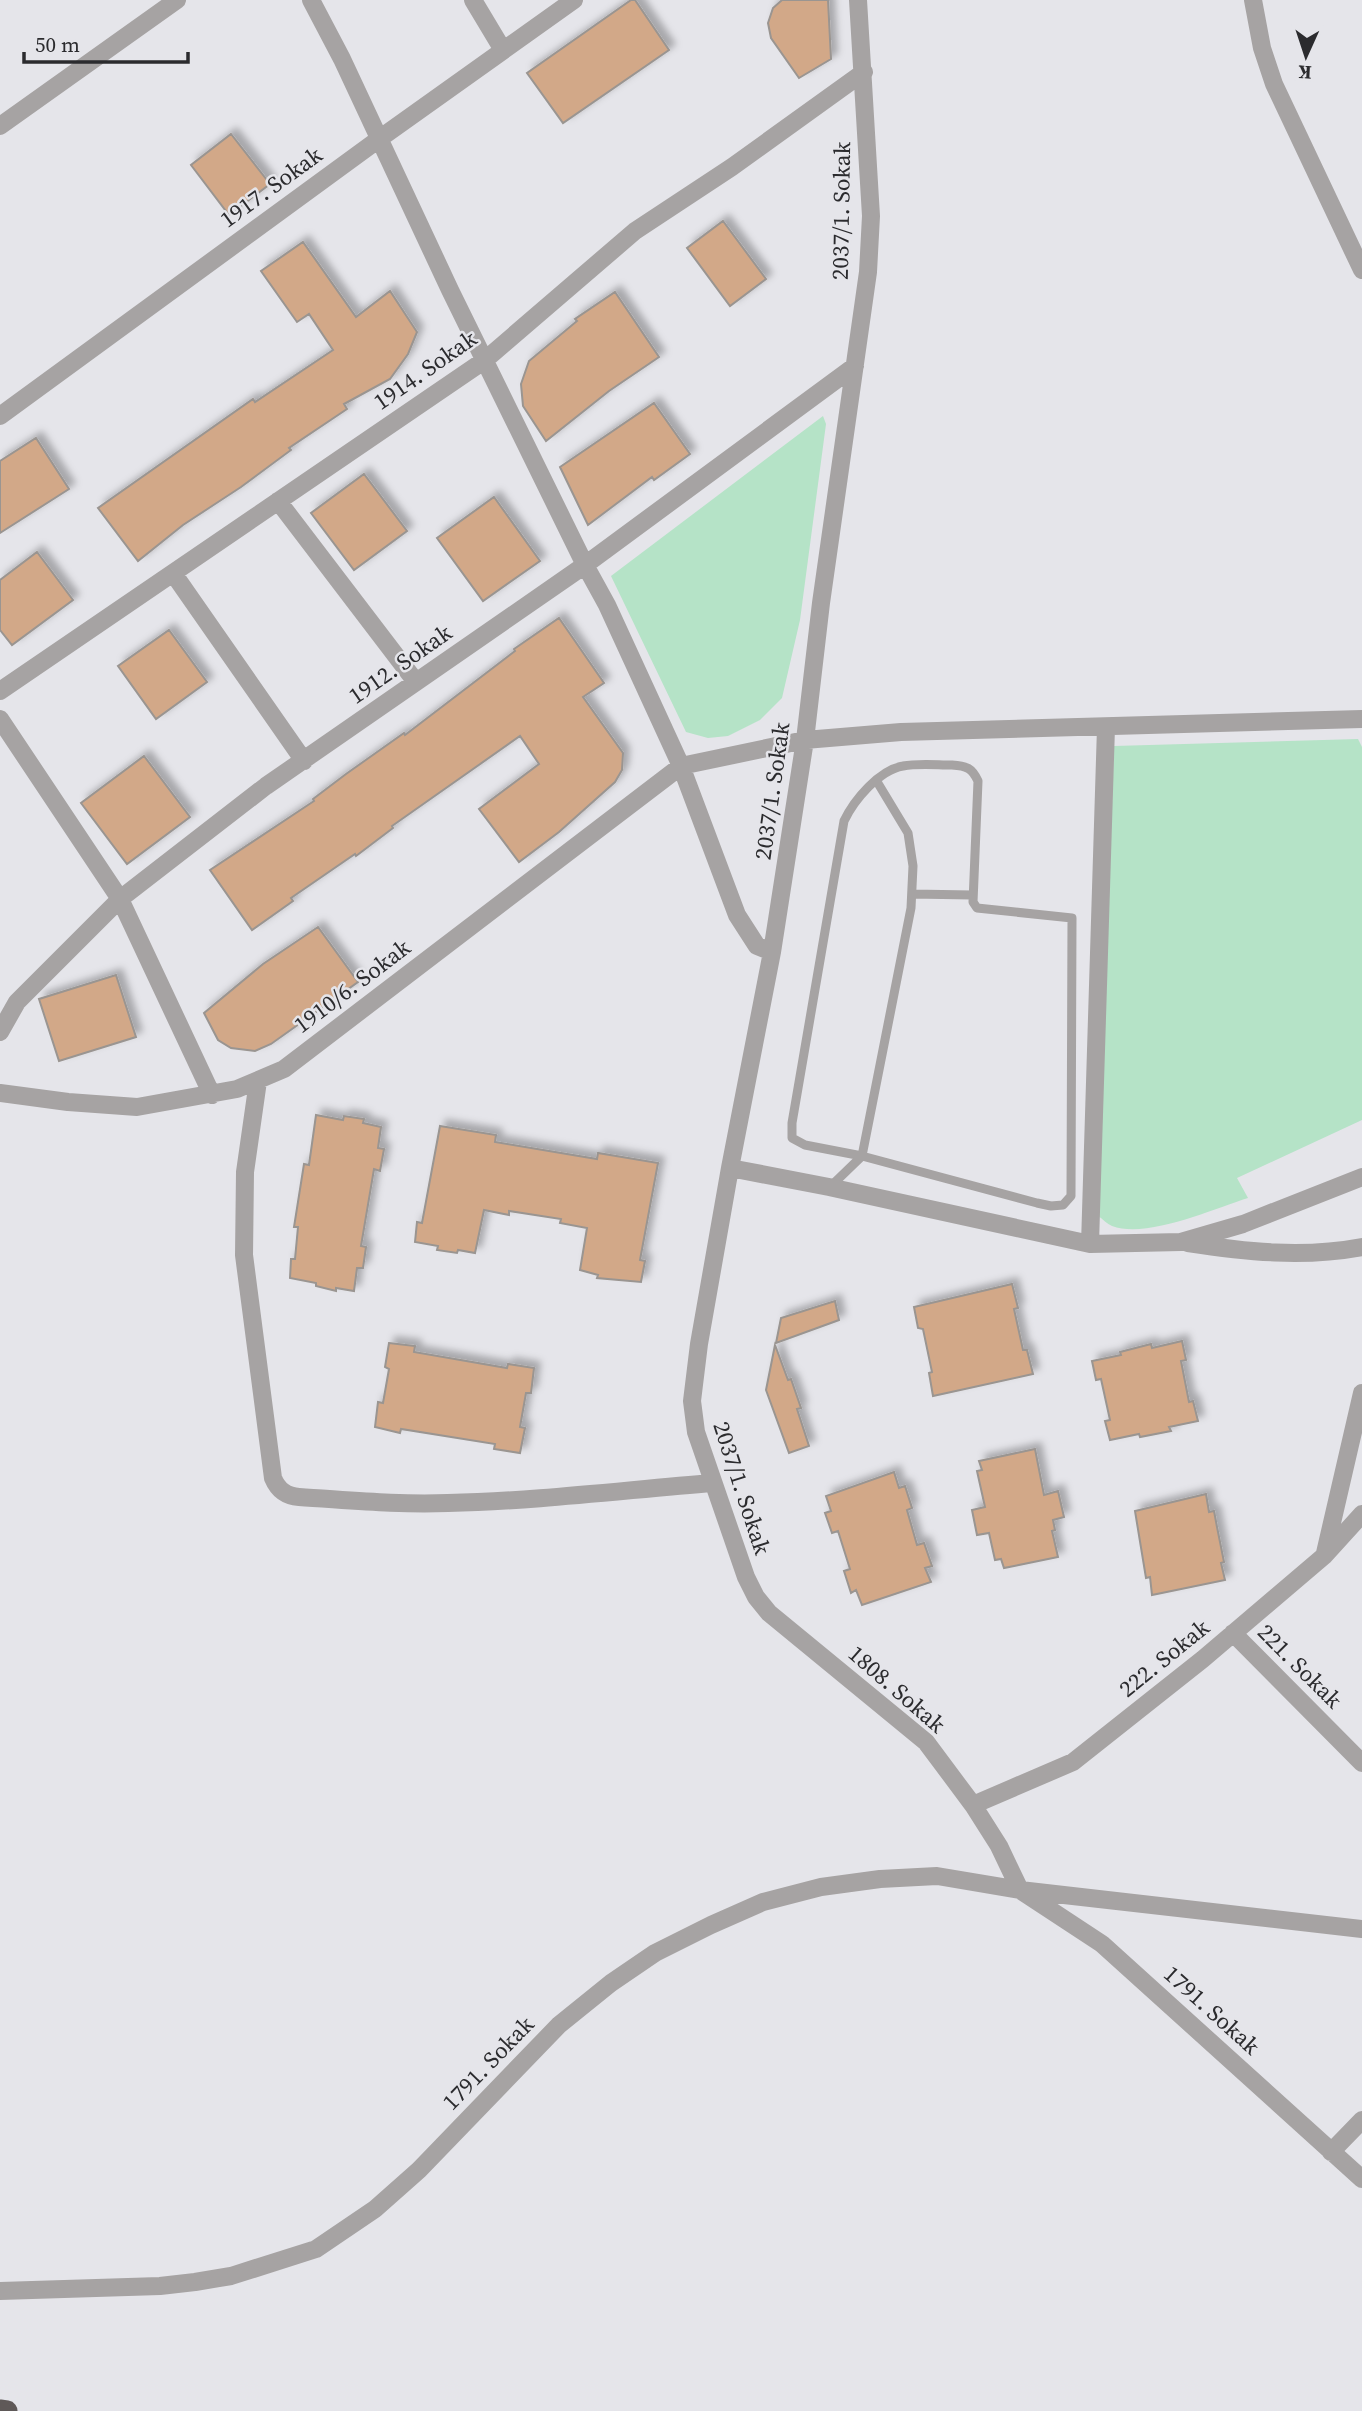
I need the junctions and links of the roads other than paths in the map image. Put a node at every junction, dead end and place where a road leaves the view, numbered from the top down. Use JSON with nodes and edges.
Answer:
{"nodes":[{"id":1,"x":177,"y":0,"type":"edge"},
{"id":2,"x":311,"y":0,"type":"edge"},
{"id":3,"x":473,"y":0,"type":"edge"},
{"id":4,"x":574,"y":0,"type":"edge"},
{"id":5,"x":858,"y":0,"type":"edge"},
{"id":6,"x":1253,"y":0,"type":"edge"},
{"id":7,"x":503,"y":50,"type":"junction"},
{"id":8,"x":864,"y":72,"type":"junction"},
{"id":9,"x":0,"y":126,"type":"edge"},
{"id":10,"x":379,"y":139,"type":"junction"},
{"id":11,"x":1362,"y":270,"type":"edge"},
{"id":12,"x":485,"y":360,"type":"junction"},
{"id":13,"x":855,"y":366,"type":"junction"},
{"id":14,"x":0,"y":416,"type":"edge"},
{"id":15,"x":278,"y":502,"type":"junction"},
{"id":16,"x":585,"y":565,"type":"junction"},
{"id":17,"x":173,"y":573,"type":"junction"},
{"id":18,"x":416,"y":682,"type":"junction"},
{"id":19,"x":0,"y":691,"type":"edge"},
{"id":20,"x":0,"y":719,"type":"edge"},
{"id":21,"x":1362,"y":719,"type":"edge"},
{"id":22,"x":1106,"y":727,"type":"junction"},
{"id":23,"x":805,"y":740,"type":"junction"},
{"id":24,"x":304,"y":761,"type":"junction"},
{"id":25,"x":681,"y":766,"type":"junction"},
{"id":26,"x":876,"y":780,"type":"junction"},
{"id":27,"x":912,"y":894,"type":"junction"},
{"id":28,"x":972,"y":895,"type":"junction"},
{"id":29,"x":120,"y":899,"type":"junction"},
{"id":30,"x":772,"y":952,"type":"junction"},
{"id":31,"x":0,"y":1032,"type":"edge"},
{"id":32,"x":258,"y":1081,"type":"junction"},
{"id":33,"x":0,"y":1093,"type":"edge"},
{"id":34,"x":212,"y":1095,"type":"junction"},
{"id":35,"x":862,"y":1156,"type":"junction"},
{"id":36,"x":730,"y":1168,"type":"junction"},
{"id":37,"x":1362,"y":1177,"type":"edge"},
{"id":38,"x":830,"y":1187,"type":"junction"},
{"id":39,"x":1181,"y":1242,"type":"junction"},
{"id":40,"x":1090,"y":1244,"type":"junction"},
{"id":41,"x":1362,"y":1247,"type":"edge"},
{"id":42,"x":1362,"y":1393,"type":"edge"},
{"id":43,"x":713,"y":1483,"type":"junction"},
{"id":44,"x":1362,"y":1514,"type":"edge"},
{"id":45,"x":1324,"y":1556,"type":"junction"},
{"id":46,"x":746,"y":1577,"type":"joint"},
{"id":47,"x":1233,"y":1633,"type":"junction"},
{"id":48,"x":1362,"y":1763,"type":"edge"},
{"id":49,"x":973,"y":1805,"type":"junction"},
{"id":50,"x":1020,"y":1890,"type":"junction"},
{"id":51,"x":1362,"y":1929,"type":"edge"},
{"id":52,"x":1362,"y":2120,"type":"edge"},
{"id":53,"x":1331,"y":2151,"type":"junction"},
{"id":54,"x":1362,"y":2179,"type":"edge"},
{"id":55,"x":0,"y":2291,"type":"edge"},
{"id":56,"x":0,"y":2410,"type":"edge"},
{"id":57,"x":7,"y":2411,"type":"edge"}],
"edges":[{"from":1,"to":9,"type":"street"},
{"from":2,"to":10,"type":"street"},
{"from":3,"to":7,"type":"street"},
{"from":4,"to":7,"type":"street","name":"1917. Sokak"},
{"from":5,"to":8,"type":"street","name":"2037/1. Sokak"},
{"from":6,"to":11,"type":"street"},
{"from":7,"to":10,"type":"street","name":"1917. Sokak"},
{"from":8,"to":12,"type":"street","name":"1914. Sokak"},
{"from":8,"to":13,"type":"street","name":"2037/1. Sokak"},
{"from":10,"to":12,"type":"street"},
{"from":10,"to":14,"type":"street","name":"1917. Sokak"},
{"from":12,"to":15,"type":"street","name":"1914. Sokak"},
{"from":12,"to":16,"type":"street"},
{"from":13,"to":16,"type":"street","name":"1912. Sokak"},
{"from":13,"to":23,"type":"street","name":"2037/1. Sokak"},
{"from":15,"to":17,"type":"street","name":"1914. Sokak"},
{"from":15,"to":18,"type":"street"},
{"from":16,"to":18,"type":"street","name":"1912. Sokak"},
{"from":16,"to":25,"type":"street"},
{"from":17,"to":19,"type":"street","name":"1914. Sokak"},
{"from":17,"to":24,"type":"street"},
{"from":18,"to":24,"type":"street","name":"1912. Sokak"},
{"from":20,"to":29,"type":"street"},
{"from":21,"to":22,"type":"street"},
{"from":22,"to":23,"type":"street"},
{"from":22,"to":40,"type":"street"},
{"from":23,"to":25,"type":"street"},
{"from":23,"to":30,"type":"street","name":"2037/1. Sokak"},
{"from":24,"to":29,"type":"street","name":"1912. Sokak"},
{"from":25,"to":30,"type":"street"},
{"from":25,"to":32,"type":"street","name":"1910/6. Sokak"},
{"from":26,"to":27,"type":"lane"},
{"from":26,"to":28,"type":"lane"},
{"from":26,"to":35,"type":"lane"},
{"from":27,"to":28,"type":"lane"},
{"from":27,"to":35,"type":"lane"},
{"from":28,"to":35,"type":"lane"},
{"from":29,"to":31,"type":"street","name":"1912. Sokak"},
{"from":29,"to":34,"type":"street"},
{"from":30,"to":36,"type":"street","name":"2037/1. Sokak"},
{"from":32,"to":34,"type":"street","name":"1910/6. Sokak"},
{"from":32,"to":43,"type":"street"},
{"from":33,"to":34,"type":"street","name":"1910/6. Sokak"},
{"from":35,"to":38,"type":"lane"},
{"from":36,"to":38,"type":"street"},
{"from":36,"to":43,"type":"street","name":"2037/1. Sokak"},
{"from":37,"to":39,"type":"street"},
{"from":38,"to":40,"type":"street"},
{"from":39,"to":40,"type":"street"},
{"from":39,"to":41,"type":"street"},
{"from":42,"to":45,"type":"street"},
{"from":43,"to":46,"type":"street","name":"2037/1. Sokak"},
{"from":44,"to":45,"type":"street","name":"222. Sokak"},
{"from":45,"to":47,"type":"street","name":"222. Sokak"},
{"from":46,"to":49,"type":"street","name":"1808. Sokak"},
{"from":47,"to":48,"type":"street","name":"221. Sokak"},
{"from":47,"to":49,"type":"street","name":"222. Sokak"},
{"from":49,"to":50,"type":"street","name":"1808. Sokak"},
{"from":50,"to":51,"type":"street","name":"1791. Sokak"},
{"from":50,"to":53,"type":"street","name":"1791. Sokak"},
{"from":50,"to":55,"type":"street","name":"1791. Sokak"},
{"from":52,"to":53,"type":"street"},
{"from":53,"to":54,"type":"street","name":"1791. Sokak"},
{"from":56,"to":57,"type":"highway"}]}
